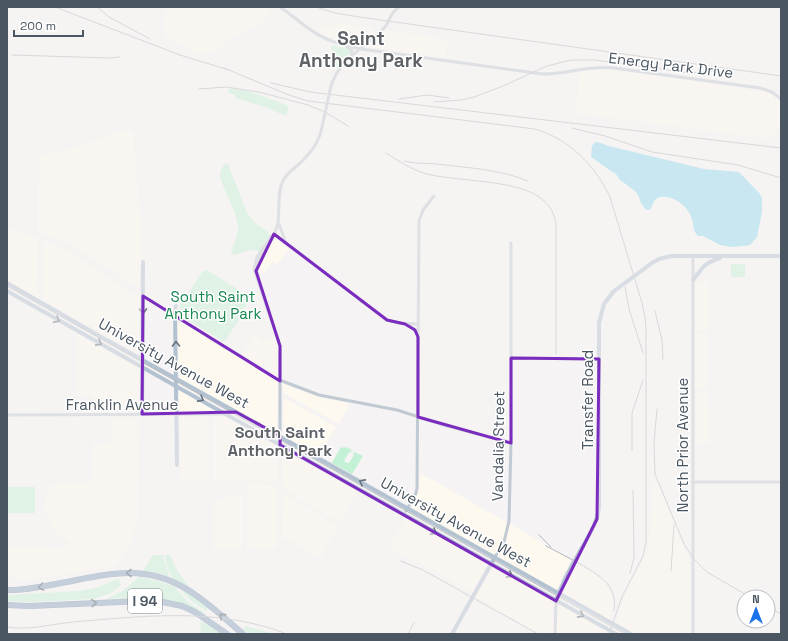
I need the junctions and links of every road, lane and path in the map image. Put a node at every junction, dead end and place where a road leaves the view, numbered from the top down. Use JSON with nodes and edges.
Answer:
{"nodes":[{"id":1,"x":280,"y":7,"type":"edge"},
{"id":2,"x":399,"y":7,"type":"edge"},
{"id":3,"x":370,"y":40,"type":"junction"},
{"id":4,"x":346,"y":46,"type":"junction"},
{"id":5,"x":361,"y":49,"type":"junction"},
{"id":6,"x":373,"y":50,"type":"junction"},
{"id":7,"x":351,"y":56,"type":"junction"},
{"id":8,"x":781,"y":99,"type":"edge"},
{"id":9,"x":434,"y":196,"type":"dead end"},
{"id":10,"x":278,"y":220,"type":"junction"},
{"id":11,"x":274,"y":234,"type":"junction"},
{"id":12,"x":511,"y":243,"type":"dead end"},
{"id":13,"x":287,"y":244,"type":"junction"},
{"id":14,"x":693,"y":256,"type":"junction"},
{"id":15,"x":781,"y":256,"type":"edge"},
{"id":16,"x":722,"y":257,"type":"junction"},
{"id":17,"x":143,"y":262,"type":"dead end"},
{"id":18,"x":693,"y":280,"type":"junction"},
{"id":19,"x":7,"y":283,"type":"edge"},
{"id":20,"x":7,"y":291,"type":"edge"},
{"id":21,"x":143,"y":296,"type":"junction"},
{"id":22,"x":176,"y":306,"type":"dead end"},
{"id":23,"x":176,"y":316,"type":"junction"},
{"id":24,"x":406,"y":324,"type":"junction"},
{"id":25,"x":418,"y":324,"type":"junction"},
{"id":26,"x":418,"y":337,"type":"junction"},
{"id":27,"x":511,"y":358,"type":"junction"},
{"id":28,"x":599,"y":359,"type":"junction"},
{"id":29,"x":143,"y":360,"type":"junction"},
{"id":30,"x":142,"y":368,"type":"junction"},
{"id":31,"x":176,"y":378,"type":"junction"},
{"id":32,"x":280,"y":381,"type":"junction"},
{"id":33,"x":176,"y":387,"type":"junction"},
{"id":34,"x":236,"y":412,"type":"junction"},
{"id":35,"x":225,"y":413,"type":"junction"},
{"id":36,"x":144,"y":414,"type":"junction"},
{"id":37,"x":177,"y":414,"type":"junction"},
{"id":38,"x":7,"y":415,"type":"edge"},
{"id":39,"x":418,"y":417,"type":"junction"},
{"id":40,"x":280,"y":437,"type":"junction"},
{"id":41,"x":511,"y":443,"type":"junction"},
{"id":42,"x":280,"y":445,"type":"junction"},
{"id":43,"x":177,"y":465,"type":"dead end"},
{"id":44,"x":692,"y":482,"type":"junction"},
{"id":45,"x":781,"y":482,"type":"edge"},
{"id":46,"x":407,"y":510,"type":"junction"},
{"id":47,"x":495,"y":557,"type":"junction"},
{"id":48,"x":491,"y":564,"type":"junction"},
{"id":49,"x":7,"y":590,"type":"edge"},
{"id":50,"x":559,"y":593,"type":"junction"},
{"id":51,"x":556,"y":601,"type":"junction"},
{"id":52,"x":7,"y":605,"type":"edge"},
{"id":53,"x":226,"y":634,"type":"edge"},
{"id":54,"x":243,"y":634,"type":"edge"},
{"id":55,"x":452,"y":634,"type":"edge"},
{"id":56,"x":555,"y":634,"type":"edge"},
{"id":57,"x":616,"y":634,"type":"edge"},
{"id":58,"x":631,"y":634,"type":"edge"},
{"id":59,"x":693,"y":634,"type":"edge"}],
"edges":[{"from":1,"to":4,"type":"street","name":"Energy Park Drive"},
{"from":2,"to":3,"type":"street"},
{"from":3,"to":5,"type":"street"},
{"from":3,"to":6,"type":"street"},
{"from":4,"to":5,"type":"street","name":"Energy Park Drive"},
{"from":4,"to":7,"type":"street"},
{"from":5,"to":6,"type":"street","name":"Energy Park Drive"},
{"from":5,"to":7,"type":"street"},
{"from":6,"to":8,"type":"street","name":"Energy Park Drive"},
{"from":7,"to":10,"type":"street","bridge":true},
{"from":9,"to":25,"type":"street"},
{"from":10,"to":11,"type":"street"},
{"from":10,"to":13,"type":"street"},
{"from":11,"to":13,"type":"street"},
{"from":11,"to":32,"type":"street"},
{"from":12,"to":27,"type":"street","name":"Vandalia Street"},
{"from":13,"to":24,"type":"street"},
{"from":14,"to":16,"type":"main road","name":"Transfer Road"},
{"from":14,"to":18,"type":"street","name":"North Prior Avenue"},
{"from":14,"to":28,"type":"main road","name":"Transfer Road","bridge":true},
{"from":15,"to":16,"type":"main road","name":"Transfer Road"},
{"from":16,"to":18,"type":"main road"},
{"from":17,"to":21,"type":"main road"},
{"from":18,"to":44,"type":"street","name":"North Prior Avenue"},
{"from":19,"to":29,"type":"main road","name":"University Avenue West"},
{"from":20,"to":30,"type":"main road","name":"University Avenue West","one_way":true},
{"from":21,"to":23,"type":"street"},
{"from":21,"to":29,"type":"main road","one_way":true},
{"from":22,"to":23,"type":"main road"},
{"from":31,"to":23,"type":"main road","one_way":true},
{"from":23,"to":32,"type":"street"},
{"from":24,"to":25,"type":"street"},
{"from":24,"to":26,"type":"street"},
{"from":25,"to":26,"type":"street"},
{"from":26,"to":39,"type":"street"},
{"from":27,"to":28,"type":"street"},
{"from":27,"to":41,"type":"street","name":"Vandalia Street"},
{"from":28,"to":50,"type":"main road","name":"Transfer Road"},
{"from":29,"to":30,"type":"main road"},
{"from":29,"to":31,"type":"main road","name":"University Avenue West"},
{"from":30,"to":33,"type":"main road","name":"University Avenue West"},
{"from":30,"to":36,"type":"main road"},
{"from":31,"to":33,"type":"main road"},
{"from":31,"to":34,"type":"main road","name":"University Avenue West"},
{"from":32,"to":39,"type":"street"},
{"from":32,"to":40,"type":"street"},
{"from":33,"to":35,"type":"main road","name":"University Avenue West","one_way":true},
{"from":33,"to":37,"type":"main road"},
{"from":34,"to":35,"type":"street","name":"Franklin Avenue"},
{"from":34,"to":40,"type":"main road","name":"University Avenue West"},
{"from":35,"to":37,"type":"street","name":"Franklin Avenue"},
{"from":35,"to":42,"type":"main road","name":"University Avenue West"},
{"from":36,"to":37,"type":"street","name":"Franklin Avenue"},
{"from":36,"to":38,"type":"street","name":"Franklin Avenue"},
{"from":37,"to":43,"type":"main road"},
{"from":39,"to":41,"type":"street"},
{"from":39,"to":46,"type":"street"},
{"from":40,"to":42,"type":"street"},
{"from":46,"to":40,"type":"main road","name":"University Avenue West","one_way":true},
{"from":41,"to":47,"type":"street","name":"Vandalia Street"},
{"from":42,"to":48,"type":"main road","name":"University Avenue West","one_way":true},
{"from":44,"to":45,"type":"street"},
{"from":44,"to":59,"type":"street","name":"North Prior Avenue"},
{"from":46,"to":47,"type":"main road","name":"University Avenue West"},
{"from":47,"to":48,"type":"main road","name":"Vandalia Street"},
{"from":47,"to":50,"type":"main road","name":"University Avenue West"},
{"from":48,"to":51,"type":"main road","name":"University Avenue West","one_way":true},
{"from":48,"to":55,"type":"main road","name":"Vandalia Street"},
{"from":54,"to":49,"type":"highway","number":"I 94","one_way":true},
{"from":50,"to":51,"type":"main road","name":"Transfer Road"},
{"from":50,"to":58,"type":"main road","name":"University Avenue West"},
{"from":51,"to":56,"type":"street"},
{"from":51,"to":57,"type":"main road","name":"University Avenue West","one_way":true},
{"from":52,"to":53,"type":"highway","number":"I 94","one_way":true}]}
